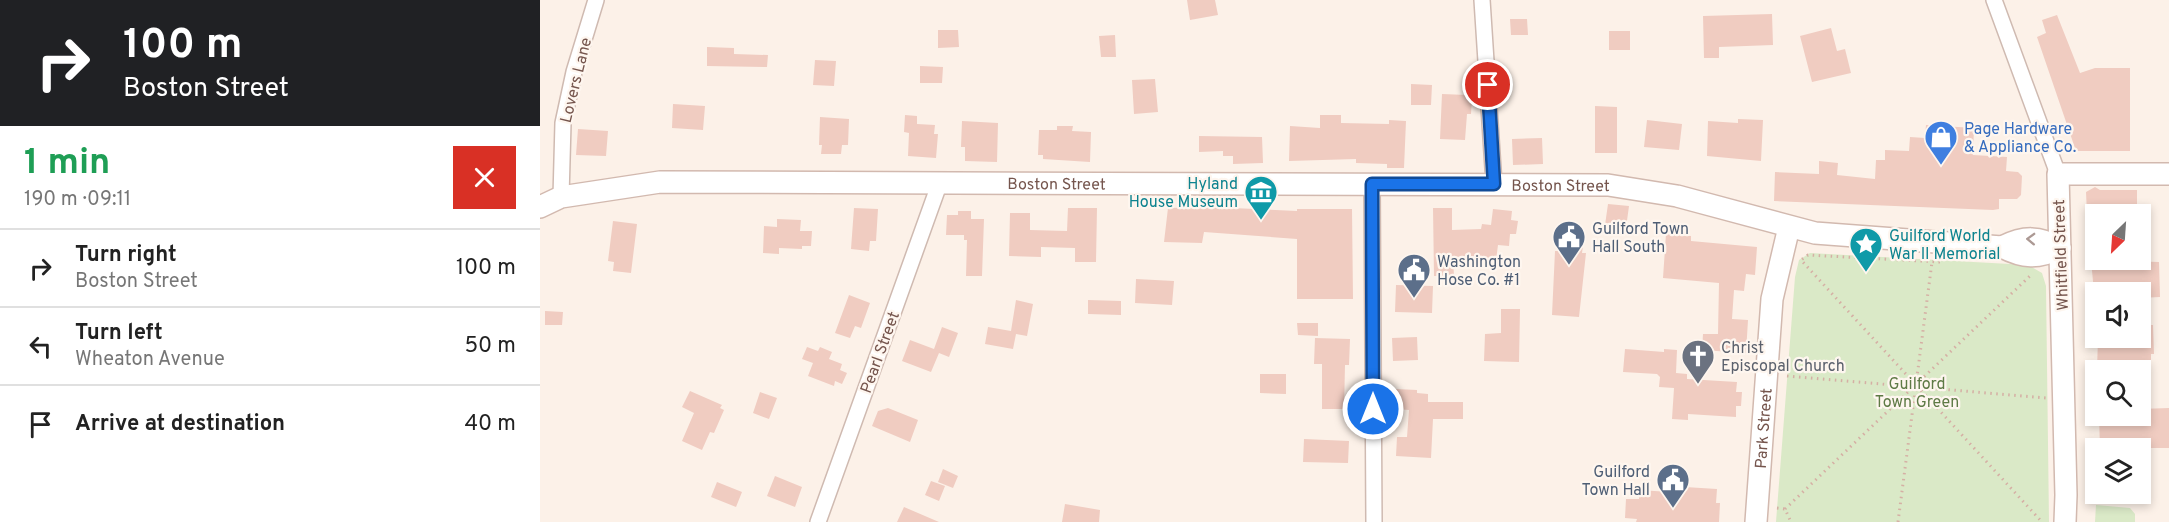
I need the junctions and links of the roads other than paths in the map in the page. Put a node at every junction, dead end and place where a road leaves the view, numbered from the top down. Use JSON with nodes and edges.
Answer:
{"nodes":[{"id":1,"x":596,"y":0,"type":"edge"},
{"id":2,"x":1482,"y":0,"type":"edge"},
{"id":3,"x":1994,"y":0,"type":"edge"},
{"id":4,"x":2058,"y":174,"type":"junction"},
{"id":5,"x":2169,"y":174,"type":"edge"},
{"id":6,"x":940,"y":182,"type":"junction"},
{"id":7,"x":1372,"y":184,"type":"junction"},
{"id":8,"x":1494,"y":184,"type":"junction"},
{"id":9,"x":561,"y":197,"type":"junction"},
{"id":10,"x":540,"y":207,"type":"edge"},
{"id":11,"x":1789,"y":227,"type":"junction"},
{"id":12,"x":2060,"y":248,"type":"junction"},
{"id":13,"x":818,"y":522,"type":"edge"},
{"id":14,"x":1374,"y":522,"type":"edge"},
{"id":15,"x":1756,"y":522,"type":"edge"},
{"id":16,"x":2065,"y":522,"type":"edge"}],
"edges":[{"from":1,"to":9,"type":"street","name":"Lovers Lane"},
{"from":2,"to":8,"type":"street"},
{"from":3,"to":4,"type":"street","name":"Whitfield Street"},
{"from":4,"to":5,"type":"main road"},
{"from":4,"to":12,"type":"main road","name":"Whitfield Street"},
{"from":6,"to":7,"type":"main road","name":"Boston Street"},
{"from":6,"to":9,"type":"main road","name":"Boston Street"},
{"from":6,"to":13,"type":"street","name":"Pearl Street"},
{"from":7,"to":8,"type":"main road","name":"Boston Street"},
{"from":7,"to":14,"type":"street"},
{"from":8,"to":11,"type":"main road","name":"Boston Street"},
{"from":9,"to":10,"type":"main road","name":"Boston Street"},
{"from":11,"to":12,"type":"main road","name":"Boston Street"},
{"from":11,"to":15,"type":"main road","name":"Park Street"},
{"from":12,"to":16,"type":"main road","name":"Whitfield Street"}]}
